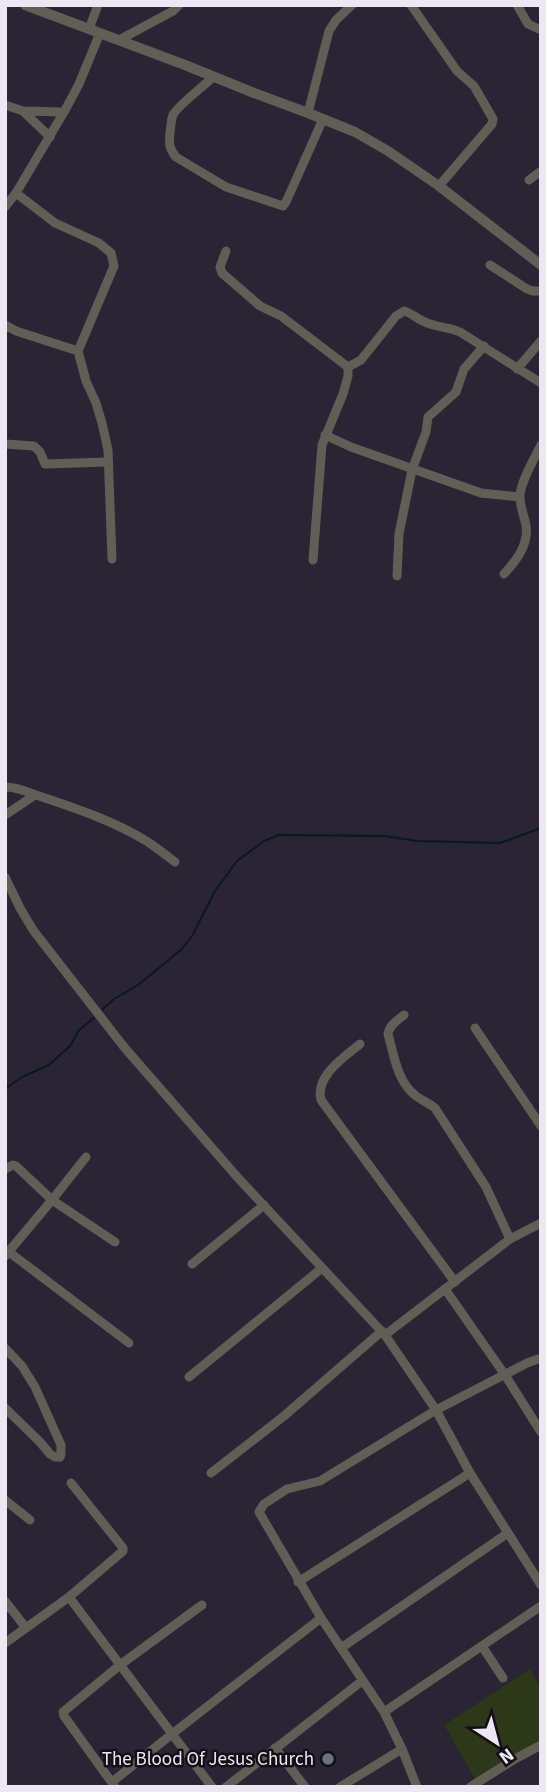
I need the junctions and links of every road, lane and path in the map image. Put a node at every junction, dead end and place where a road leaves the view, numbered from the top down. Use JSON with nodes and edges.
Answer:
{"nodes":[{"id":1,"x":25,"y":5,"type":"edge"},
{"id":2,"x":98,"y":5,"type":"edge"},
{"id":3,"x":179,"y":5,"type":"edge"},
{"id":4,"x":352,"y":5,"type":"edge"},
{"id":5,"x":411,"y":5,"type":"edge"},
{"id":6,"x":517,"y":5,"type":"edge"},
{"id":7,"x":541,"y":30,"type":"edge"},
{"id":8,"x":94,"y":31,"type":"junction"},
{"id":9,"x":119,"y":40,"type":"junction"},
{"id":10,"x":213,"y":77,"type":"junction"},
{"id":11,"x":5,"y":105,"type":"edge"},
{"id":12,"x":23,"y":111,"type":"junction"},
{"id":13,"x":64,"y":112,"type":"junction"},
{"id":14,"x":308,"y":113,"type":"junction"},
{"id":15,"x":323,"y":119,"type":"junction"},
{"id":16,"x":50,"y":137,"type":"junction"},
{"id":17,"x":541,"y":171,"type":"edge"},
{"id":18,"x":529,"y":180,"type":"dead end"},
{"id":19,"x":439,"y":186,"type":"junction"},
{"id":20,"x":16,"y":193,"type":"junction"},
{"id":21,"x":5,"y":207,"type":"edge"},
{"id":22,"x":226,"y":251,"type":"dead end"},
{"id":23,"x":490,"y":265,"type":"dead end"},
{"id":24,"x":541,"y":265,"type":"edge"},
{"id":25,"x":541,"y":291,"type":"edge"},
{"id":26,"x":5,"y":324,"type":"edge"},
{"id":27,"x":541,"y":341,"type":"edge"},
{"id":28,"x":484,"y":346,"type":"junction"},
{"id":29,"x":78,"y":351,"type":"junction"},
{"id":30,"x":348,"y":367,"type":"junction"},
{"id":31,"x":517,"y":369,"type":"junction"},
{"id":32,"x":541,"y":383,"type":"edge"},
{"id":33,"x":326,"y":435,"type":"junction"},
{"id":34,"x":5,"y":444,"type":"edge"},
{"id":35,"x":541,"y":445,"type":"edge"},
{"id":36,"x":107,"y":462,"type":"junction"},
{"id":37,"x":536,"y":466,"type":"edge"},
{"id":38,"x":412,"y":470,"type":"junction"},
{"id":39,"x":519,"y":497,"type":"junction"},
{"id":40,"x":112,"y":559,"type":"dead end"},
{"id":41,"x":313,"y":560,"type":"dead end"},
{"id":42,"x":503,"y":574,"type":"dead end"},
{"id":43,"x":397,"y":576,"type":"dead end"},
{"id":44,"x":5,"y":787,"type":"edge"},
{"id":45,"x":35,"y":795,"type":"junction"},
{"id":46,"x":5,"y":815,"type":"edge"},
{"id":47,"x":175,"y":862,"type":"dead end"},
{"id":48,"x":5,"y":877,"type":"edge"},
{"id":49,"x":8,"y":889,"type":"edge"},
{"id":50,"x":404,"y":1015,"type":"dead end"},
{"id":51,"x":475,"y":1028,"type":"dead end"},
{"id":52,"x":360,"y":1044,"type":"dead end"},
{"id":53,"x":541,"y":1126,"type":"edge"},
{"id":54,"x":86,"y":1157,"type":"dead end"},
{"id":55,"x":5,"y":1169,"type":"edge"},
{"id":56,"x":52,"y":1200,"type":"junction"},
{"id":57,"x":264,"y":1205,"type":"junction"},
{"id":58,"x":541,"y":1223,"type":"edge"},
{"id":59,"x":510,"y":1239,"type":"junction"},
{"id":60,"x":115,"y":1242,"type":"dead end"},
{"id":61,"x":7,"y":1254,"type":"edge"},
{"id":62,"x":192,"y":1264,"type":"dead end"},
{"id":63,"x":322,"y":1268,"type":"junction"},
{"id":64,"x":455,"y":1282,"type":"junction"},
{"id":65,"x":445,"y":1289,"type":"junction"},
{"id":66,"x":384,"y":1333,"type":"junction"},
{"id":67,"x":130,"y":1343,"type":"dead end"},
{"id":68,"x":5,"y":1348,"type":"edge"},
{"id":69,"x":541,"y":1358,"type":"edge"},
{"id":70,"x":505,"y":1375,"type":"junction"},
{"id":71,"x":189,"y":1377,"type":"dead end"},
{"id":72,"x":5,"y":1408,"type":"edge"},
{"id":73,"x":436,"y":1410,"type":"junction"},
{"id":74,"x":541,"y":1432,"type":"edge"},
{"id":75,"x":211,"y":1473,"type":"dead end"},
{"id":76,"x":470,"y":1473,"type":"junction"},
{"id":77,"x":71,"y":1483,"type":"dead end"},
{"id":78,"x":5,"y":1500,"type":"edge"},
{"id":79,"x":30,"y":1520,"type":"dead end"},
{"id":80,"x":508,"y":1533,"type":"junction"},
{"id":81,"x":298,"y":1582,"type":"junction"},
{"id":82,"x":541,"y":1585,"type":"edge"},
{"id":83,"x":69,"y":1597,"type":"junction"},
{"id":84,"x":5,"y":1601,"type":"edge"},
{"id":85,"x":202,"y":1605,"type":"dead end"},
{"id":86,"x":541,"y":1606,"type":"edge"},
{"id":87,"x":321,"y":1618,"type":"junction"},
{"id":88,"x":26,"y":1628,"type":"junction"},
{"id":89,"x":5,"y":1643,"type":"edge"},
{"id":90,"x":482,"y":1646,"type":"junction"},
{"id":91,"x":341,"y":1648,"type":"junction"},
{"id":92,"x":120,"y":1665,"type":"junction"},
{"id":93,"x":503,"y":1678,"type":"dead end"},
{"id":94,"x":362,"y":1681,"type":"junction"},
{"id":95,"x":384,"y":1712,"type":"junction"},
{"id":96,"x":172,"y":1734,"type":"junction"},
{"id":97,"x":541,"y":1745,"type":"edge"},
{"id":98,"x":275,"y":1748,"type":"junction"},
{"id":99,"x":402,"y":1749,"type":"junction"},
{"id":100,"x":114,"y":1785,"type":"edge"},
{"id":101,"x":212,"y":1787,"type":"edge"},
{"id":102,"x":226,"y":1787,"type":"edge"},
{"id":103,"x":305,"y":1787,"type":"edge"},
{"id":104,"x":340,"y":1787,"type":"edge"},
{"id":105,"x":417,"y":1787,"type":"edge"},
{"id":106,"x":470,"y":1787,"type":"edge"}],
"edges":[{"from":1,"to":8,"type":"street"},
{"from":2,"to":8,"type":"street"},
{"from":3,"to":9,"type":"street"},
{"from":4,"to":14,"type":"street"},
{"from":5,"to":19,"type":"street"},
{"from":6,"to":7,"type":"street"},
{"from":8,"to":9,"type":"street"},
{"from":8,"to":13,"type":"street"},
{"from":9,"to":10,"type":"street"},
{"from":10,"to":14,"type":"street"},
{"from":10,"to":15,"type":"street"},
{"from":11,"to":12,"type":"street"},
{"from":12,"to":13,"type":"street"},
{"from":12,"to":16,"type":"street"},
{"from":13,"to":16,"type":"street"},
{"from":14,"to":15,"type":"street"},
{"from":15,"to":19,"type":"street"},
{"from":16,"to":20,"type":"street"},
{"from":17,"to":18,"type":"street"},
{"from":19,"to":24,"type":"street"},
{"from":20,"to":21,"type":"street"},
{"from":20,"to":29,"type":"street"},
{"from":22,"to":30,"type":"street"},
{"from":23,"to":25,"type":"street"},
{"from":26,"to":29,"type":"street"},
{"from":27,"to":31,"type":"street"},
{"from":28,"to":30,"type":"street"},
{"from":28,"to":31,"type":"street"},
{"from":28,"to":38,"type":"street"},
{"from":29,"to":36,"type":"street"},
{"from":30,"to":33,"type":"street"},
{"from":31,"to":32,"type":"street"},
{"from":33,"to":38,"type":"street"},
{"from":33,"to":41,"type":"street"},
{"from":34,"to":36,"type":"street"},
{"from":35,"to":37,"type":"street"},
{"from":36,"to":40,"type":"street"},
{"from":37,"to":39,"type":"street"},
{"from":38,"to":39,"type":"street"},
{"from":38,"to":43,"type":"street"},
{"from":39,"to":42,"type":"street"},
{"from":44,"to":45,"type":"street"},
{"from":45,"to":46,"type":"street"},
{"from":45,"to":47,"type":"street"},
{"from":48,"to":49,"type":"street"},
{"from":49,"to":57,"type":"street"},
{"from":50,"to":59,"type":"street"},
{"from":51,"to":53,"type":"street"},
{"from":52,"to":64,"type":"street"},
{"from":54,"to":56,"type":"street"},
{"from":55,"to":56,"type":"street"},
{"from":56,"to":60,"type":"street"},
{"from":56,"to":61,"type":"street"},
{"from":57,"to":62,"type":"street"},
{"from":57,"to":63,"type":"street"},
{"from":58,"to":59,"type":"street"},
{"from":59,"to":64,"type":"street"},
{"from":61,"to":67,"type":"street"},
{"from":63,"to":66,"type":"street"},
{"from":63,"to":71,"type":"street"},
{"from":64,"to":65,"type":"street"},
{"from":65,"to":66,"type":"street"},
{"from":65,"to":70,"type":"street"},
{"from":66,"to":73,"type":"street"},
{"from":66,"to":75,"type":"street"},
{"from":68,"to":72,"type":"street"},
{"from":69,"to":70,"type":"street"},
{"from":70,"to":73,"type":"street"},
{"from":70,"to":74,"type":"street"},
{"from":73,"to":76,"type":"street"},
{"from":73,"to":81,"type":"street"},
{"from":76,"to":80,"type":"street"},
{"from":76,"to":81,"type":"street"},
{"from":77,"to":83,"type":"street"},
{"from":78,"to":79,"type":"street"},
{"from":80,"to":82,"type":"street"},
{"from":80,"to":91,"type":"street"},
{"from":81,"to":87,"type":"street"},
{"from":83,"to":88,"type":"street"},
{"from":83,"to":92,"type":"street"},
{"from":84,"to":88,"type":"street"},
{"from":85,"to":92,"type":"street"},
{"from":86,"to":90,"type":"street"},
{"from":87,"to":91,"type":"street"},
{"from":87,"to":96,"type":"street"},
{"from":88,"to":89,"type":"street"},
{"from":90,"to":93,"type":"street"},
{"from":90,"to":95,"type":"street"},
{"from":91,"to":94,"type":"street"},
{"from":92,"to":96,"type":"street"},
{"from":92,"to":100,"type":"street"},
{"from":94,"to":95,"type":"street"},
{"from":94,"to":98,"type":"street"},
{"from":95,"to":99,"type":"street"},
{"from":96,"to":100,"type":"street"},
{"from":96,"to":101,"type":"street"},
{"from":97,"to":106,"type":"street"},
{"from":98,"to":102,"type":"street"},
{"from":98,"to":103,"type":"street"},
{"from":99,"to":104,"type":"street"},
{"from":99,"to":105,"type":"street"}]}
